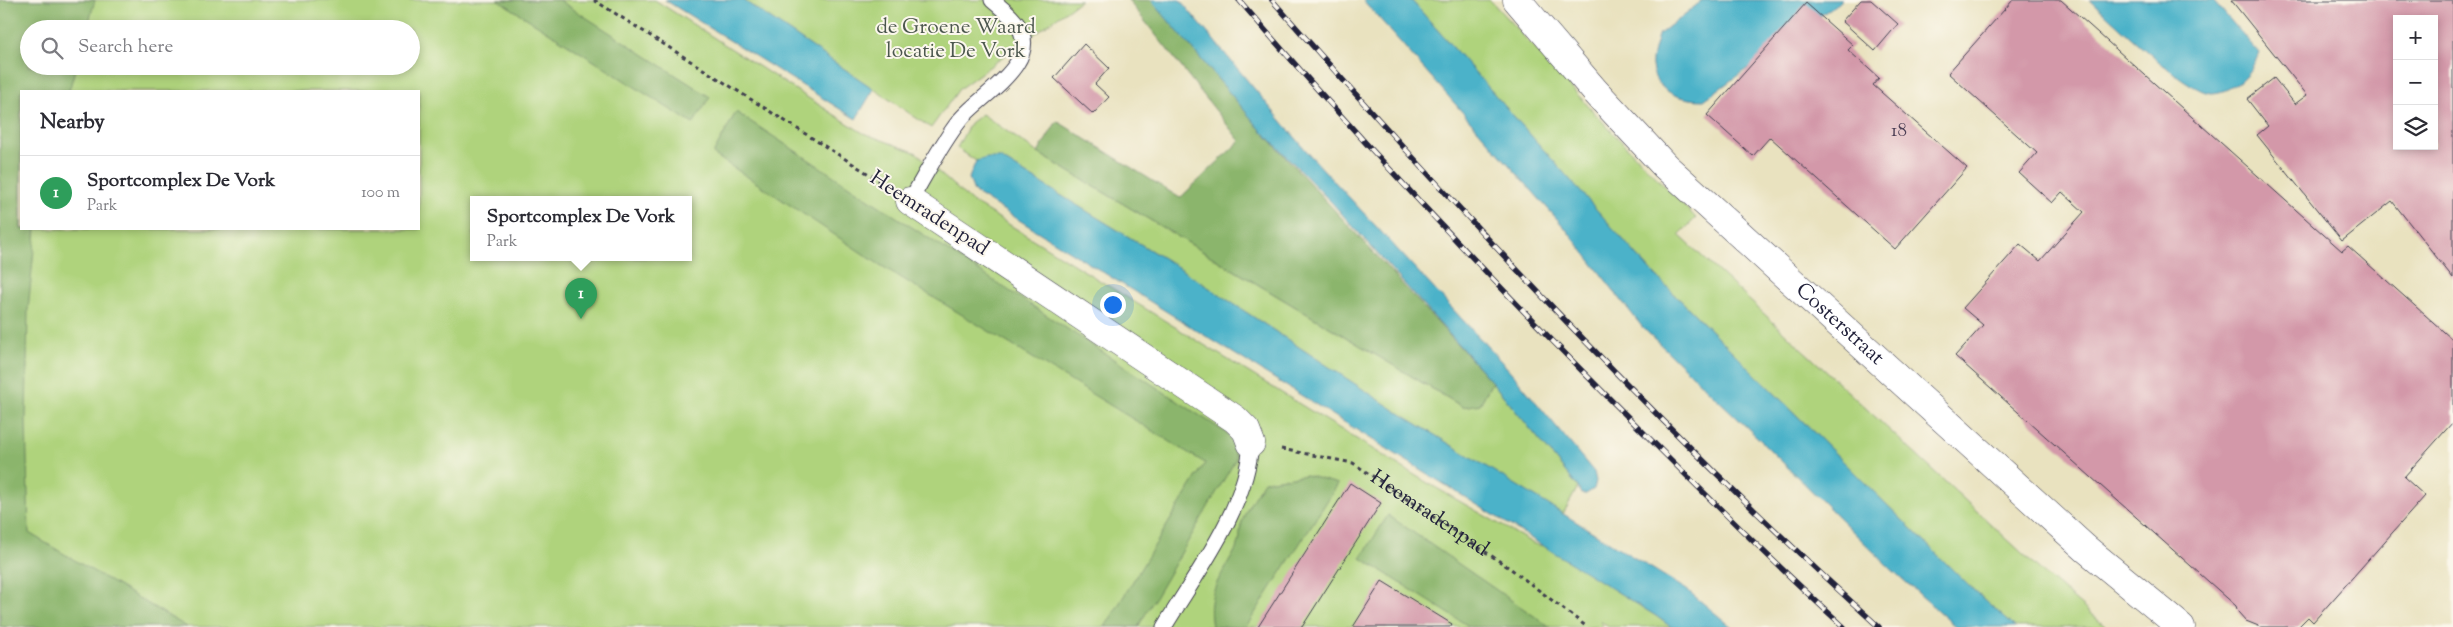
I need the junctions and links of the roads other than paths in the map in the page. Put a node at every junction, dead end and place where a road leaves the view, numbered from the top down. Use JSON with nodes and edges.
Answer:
{"nodes":[{"id":1,"x":992,"y":0,"type":"edge"},
{"id":2,"x":1517,"y":0,"type":"edge"},
{"id":3,"x":910,"y":200,"type":"joint"},
{"id":4,"x":1251,"y":443,"type":"joint"},
{"id":5,"x":1164,"y":627,"type":"edge"},
{"id":6,"x":2181,"y":627,"type":"edge"}],
"edges":[{"from":1,"to":3,"type":"lane"},
{"from":2,"to":6,"type":"street","name":"Costerstraat"},
{"from":3,"to":4,"type":"street","name":"Heemradenpad"},
{"from":4,"to":5,"type":"lane"}]}
